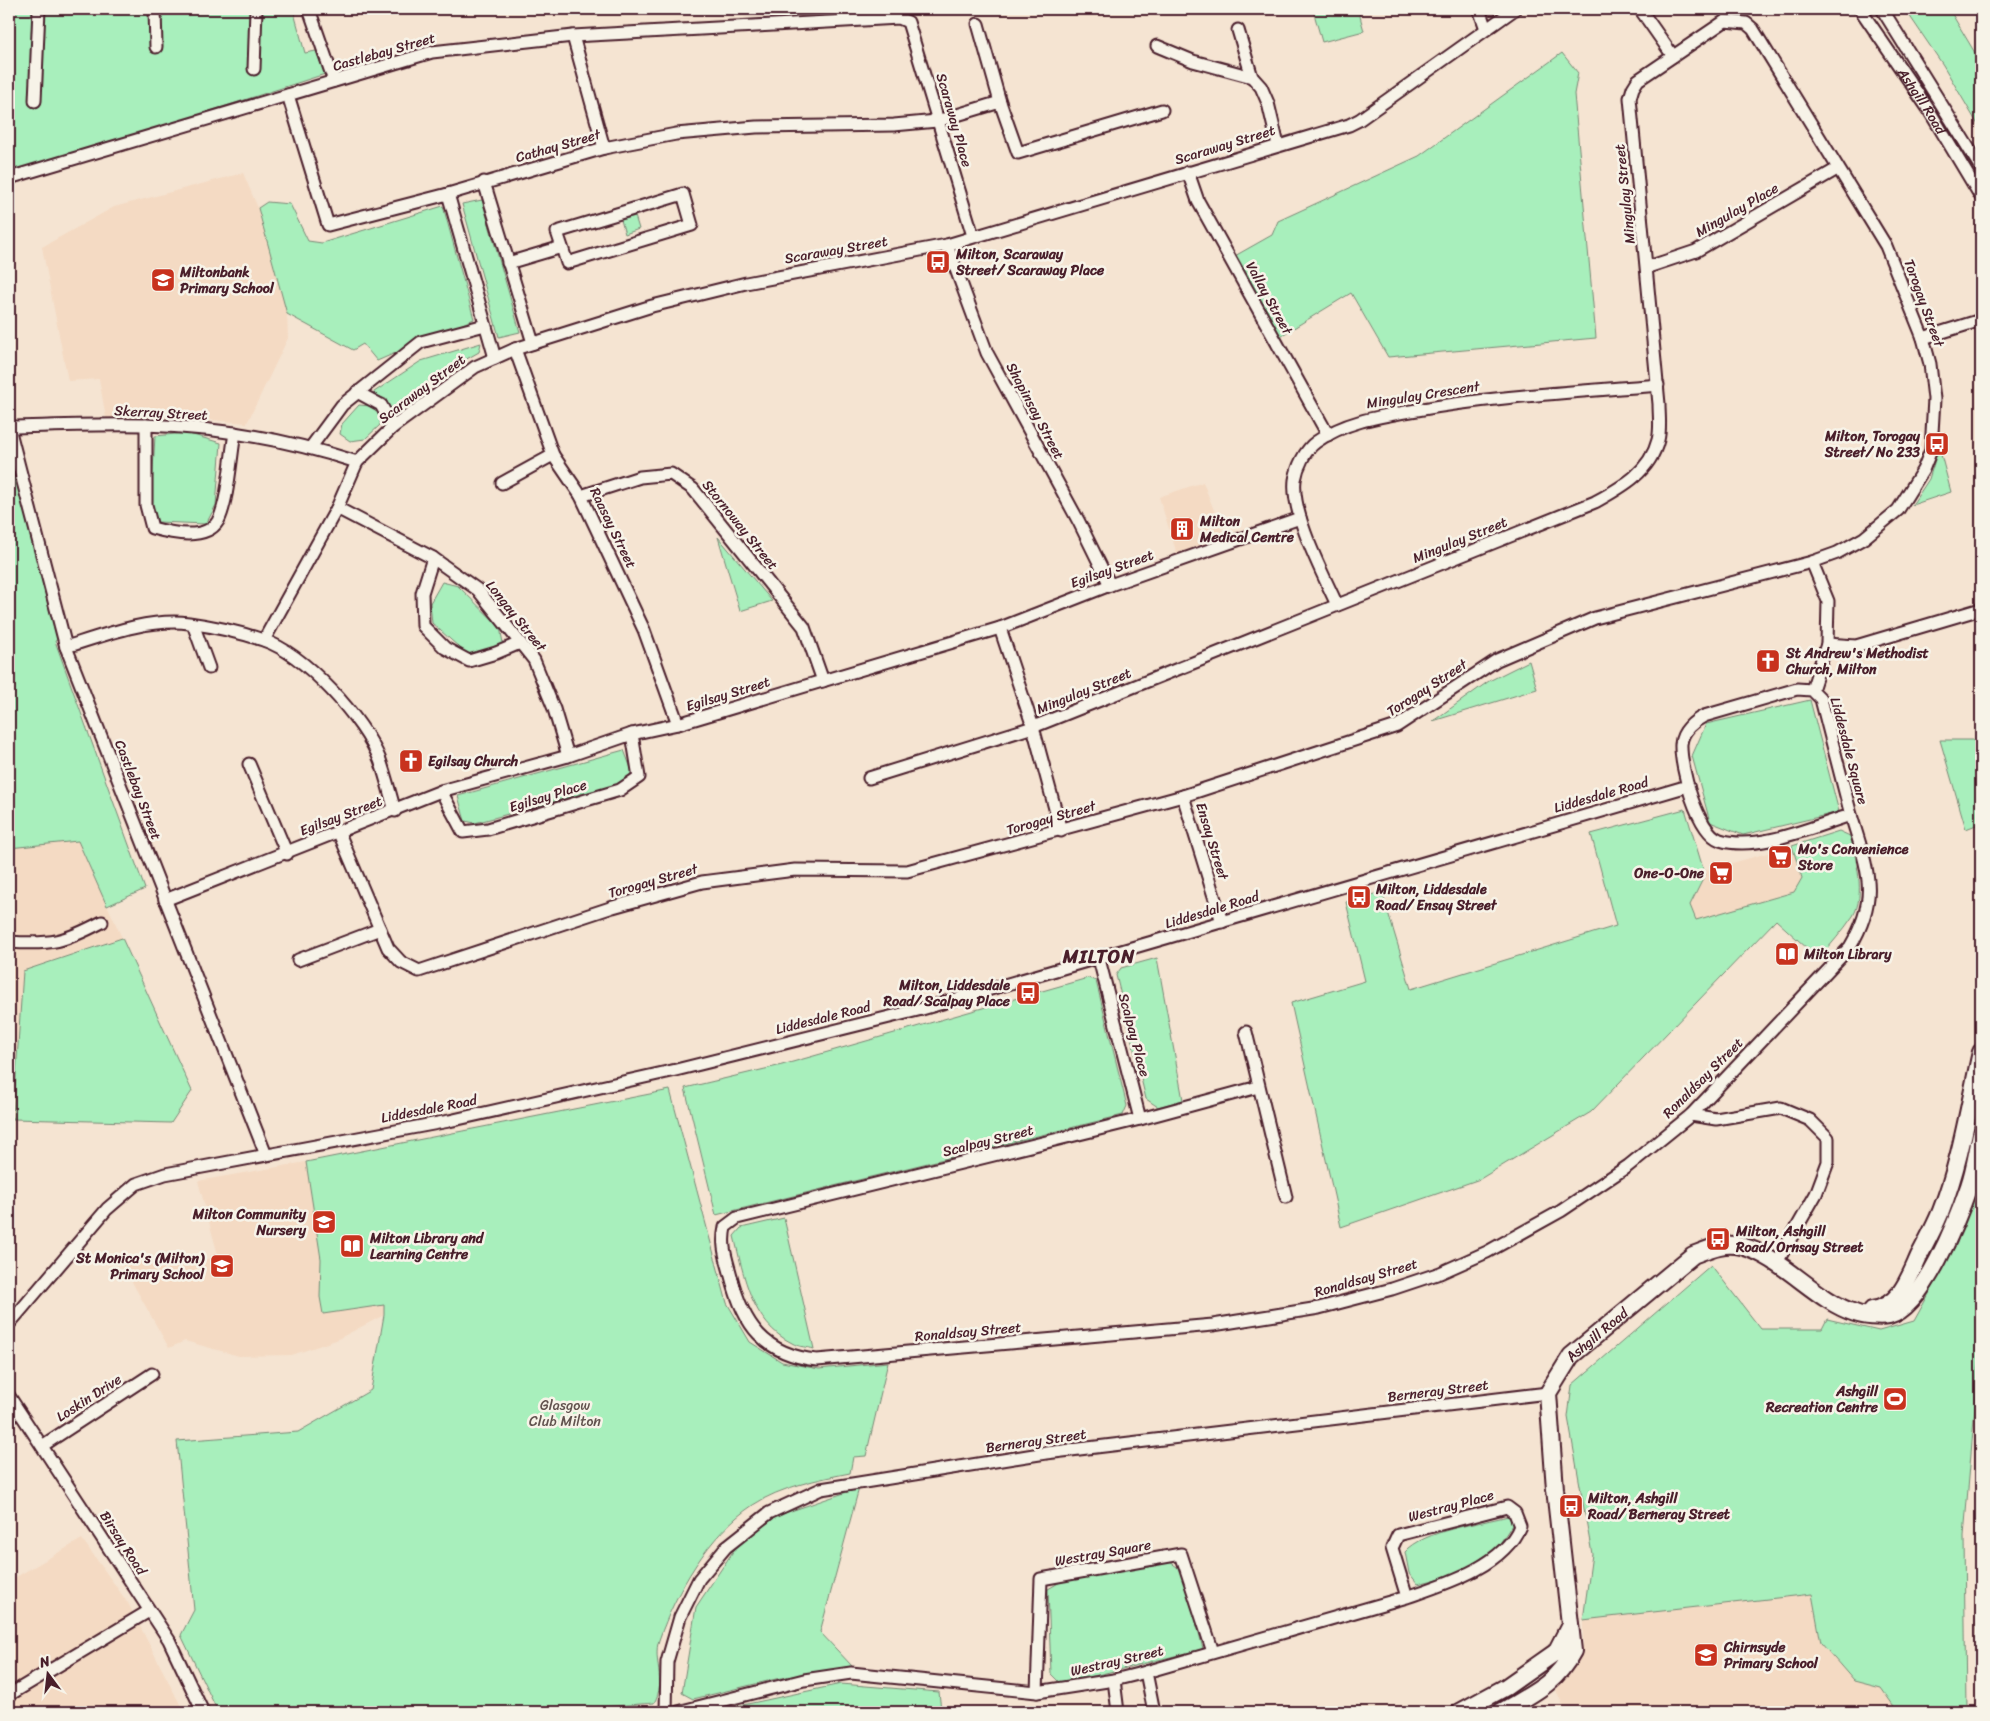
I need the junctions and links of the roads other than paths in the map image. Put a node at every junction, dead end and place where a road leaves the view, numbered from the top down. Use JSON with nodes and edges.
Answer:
{"nodes":[{"id":1,"x":39,"y":9,"type":"edge"},
{"id":2,"x":155,"y":9,"type":"edge"},
{"id":3,"x":256,"y":9,"type":"edge"},
{"id":4,"x":309,"y":9,"type":"edge"},
{"id":5,"x":1479,"y":9,"type":"edge"},
{"id":6,"x":1515,"y":9,"type":"edge"},
{"id":7,"x":1640,"y":9,"type":"edge"},
{"id":8,"x":1860,"y":9,"type":"edge"},
{"id":9,"x":1882,"y":9,"type":"edge"},
{"id":10,"x":899,"y":18,"type":"joint"},
{"id":11,"x":978,"y":24,"type":"dead end"},
{"id":12,"x":1486,"y":29,"type":"junction"},
{"id":13,"x":1238,"y":30,"type":"dead end"},
{"id":14,"x":573,"y":36,"type":"junction"},
{"id":15,"x":1157,"y":46,"type":"dead end"},
{"id":16,"x":156,"y":47,"type":"dead end"},
{"id":17,"x":1673,"y":56,"type":"junction"},
{"id":18,"x":254,"y":69,"type":"dead end"},
{"id":19,"x":1252,"y":77,"type":"junction"},
{"id":20,"x":334,"y":81,"type":"junction"},
{"id":21,"x":288,"y":95,"type":"junction"},
{"id":22,"x":35,"y":101,"type":"dead end"},
{"id":23,"x":1000,"y":102,"type":"junction"},
{"id":24,"x":1162,"y":110,"type":"dead end"},
{"id":25,"x":937,"y":121,"type":"junction"},
{"id":26,"x":1278,"y":145,"type":"junction"},
{"id":27,"x":604,"y":148,"type":"junction"},
{"id":28,"x":1837,"y":168,"type":"junction"},
{"id":29,"x":1981,"y":168,"type":"edge"},
{"id":30,"x":1188,"y":172,"type":"junction"},
{"id":31,"x":9,"y":178,"type":"edge"},
{"id":32,"x":484,"y":182,"type":"junction"},
{"id":33,"x":448,"y":194,"type":"junction"},
{"id":34,"x":1981,"y":197,"type":"edge"},
{"id":35,"x":973,"y":236,"type":"junction"},
{"id":36,"x":947,"y":245,"type":"junction"},
{"id":37,"x":562,"y":247,"type":"junction"},
{"id":38,"x":508,"y":263,"type":"junction"},
{"id":39,"x":1648,"y":267,"type":"junction"},
{"id":40,"x":1981,"y":320,"type":"edge"},
{"id":41,"x":485,"y":325,"type":"junction"},
{"id":42,"x":1924,"y":338,"type":"junction"},
{"id":43,"x":533,"y":343,"type":"junction"},
{"id":44,"x":515,"y":349,"type":"junction"},
{"id":45,"x":495,"y":358,"type":"junction"},
{"id":46,"x":1658,"y":384,"type":"junction"},
{"id":47,"x":357,"y":392,"type":"junction"},
{"id":48,"x":146,"y":425,"type":"junction"},
{"id":49,"x":9,"y":427,"type":"edge"},
{"id":50,"x":393,"y":427,"type":"junction"},
{"id":51,"x":235,"y":433,"type":"junction"},
{"id":52,"x":1328,"y":435,"type":"junction"},
{"id":53,"x":311,"y":447,"type":"junction"},
{"id":54,"x":553,"y":454,"type":"junction"},
{"id":55,"x":357,"y":462,"type":"junction"},
{"id":56,"x":502,"y":484,"type":"dead end"},
{"id":57,"x":581,"y":496,"type":"junction"},
{"id":58,"x":337,"y":508,"type":"junction"},
{"id":59,"x":1300,"y":518,"type":"junction"},
{"id":60,"x":433,"y":558,"type":"junction"},
{"id":61,"x":1812,"y":562,"type":"junction"},
{"id":62,"x":1110,"y":585,"type":"junction"},
{"id":63,"x":1337,"y":605,"type":"junction"},
{"id":64,"x":1981,"y":609,"type":"edge"},
{"id":65,"x":194,"y":624,"type":"junction"},
{"id":66,"x":1000,"y":628,"type":"junction"},
{"id":67,"x":264,"y":640,"type":"junction"},
{"id":68,"x":520,"y":642,"type":"junction"},
{"id":69,"x":1827,"y":644,"type":"junction"},
{"id":70,"x":66,"y":647,"type":"junction"},
{"id":71,"x":209,"y":668,"type":"dead end"},
{"id":72,"x":823,"y":681,"type":"junction"},
{"id":73,"x":1812,"y":690,"type":"junction"},
{"id":74,"x":678,"y":724,"type":"junction"},
{"id":75,"x":1033,"y":727,"type":"junction"},
{"id":76,"x":632,"y":734,"type":"junction"},
{"id":77,"x":568,"y":756,"type":"junction"},
{"id":78,"x":249,"y":764,"type":"dead end"},
{"id":79,"x":869,"y":778,"type":"dead end"},
{"id":80,"x":1688,"y":786,"type":"junction"},
{"id":81,"x":441,"y":791,"type":"junction"},
{"id":82,"x":1183,"y":796,"type":"junction"},
{"id":83,"x":395,"y":811,"type":"junction"},
{"id":84,"x":1851,"y":815,"type":"junction"},
{"id":85,"x":1061,"y":831,"type":"junction"},
{"id":86,"x":339,"y":833,"type":"junction"},
{"id":87,"x":287,"y":854,"type":"junction"},
{"id":88,"x":165,"y":900,"type":"junction"},
{"id":89,"x":102,"y":922,"type":"dead end"},
{"id":90,"x":1222,"y":922,"type":"junction"},
{"id":91,"x":380,"y":929,"type":"junction"},
{"id":92,"x":9,"y":942,"type":"edge"},
{"id":93,"x":1099,"y":959,"type":"junction"},
{"id":94,"x":298,"y":960,"type":"dead end"},
{"id":95,"x":1246,"y":1032,"type":"dead end"},
{"id":96,"x":1981,"y":1052,"type":"edge"},
{"id":97,"x":1258,"y":1087,"type":"junction"},
{"id":98,"x":1691,"y":1115,"type":"junction"},
{"id":99,"x":1140,"y":1119,"type":"junction"},
{"id":100,"x":1981,"y":1134,"type":"edge"},
{"id":101,"x":266,"y":1155,"type":"junction"},
{"id":102,"x":1286,"y":1197,"type":"dead end"},
{"id":103,"x":725,"y":1227,"type":"joint"},
{"id":104,"x":1776,"y":1264,"type":"junction"},
{"id":105,"x":1855,"y":1313,"type":"junction"},
{"id":106,"x":9,"y":1324,"type":"edge"},
{"id":107,"x":152,"y":1374,"type":"dead end"},
{"id":108,"x":1548,"y":1393,"type":"junction"},
{"id":109,"x":9,"y":1396,"type":"edge"},
{"id":110,"x":42,"y":1446,"type":"junction"},
{"id":111,"x":1515,"y":1513,"type":"joint"},
{"id":112,"x":1407,"y":1597,"type":"junction"},
{"id":113,"x":149,"y":1611,"type":"junction"},
{"id":114,"x":1571,"y":1622,"type":"junction"},
{"id":115,"x":1213,"y":1652,"type":"junction"},
{"id":116,"x":1146,"y":1672,"type":"junction"},
{"id":117,"x":1114,"y":1680,"type":"junction"},
{"id":118,"x":1038,"y":1692,"type":"junction"},
{"id":119,"x":9,"y":1695,"type":"edge"},
{"id":120,"x":203,"y":1712,"type":"edge"},
{"id":121,"x":666,"y":1712,"type":"edge"},
{"id":122,"x":678,"y":1712,"type":"edge"},
{"id":123,"x":1118,"y":1712,"type":"edge"},
{"id":124,"x":1154,"y":1712,"type":"edge"},
{"id":125,"x":1460,"y":1712,"type":"edge"},
{"id":126,"x":1501,"y":1712,"type":"edge"}],
"edges":[{"from":1,"to":22,"type":"street"},
{"from":2,"to":16,"type":"street"},
{"from":3,"to":18,"type":"street"},
{"from":4,"to":20,"type":"street"},
{"from":5,"to":12,"type":"street"},
{"from":6,"to":12,"type":"street","name":"Scaraway Street"},
{"from":7,"to":17,"type":"street"},
{"from":8,"to":34,"type":"street","name":"Ashgill Road"},
{"from":9,"to":29,"type":"street","name":"Ashgill Road"},
{"from":10,"to":14,"type":"street","name":"Castlebay Street"},
{"from":10,"to":25,"type":"street","name":"Scaraway Place"},
{"from":11,"to":23,"type":"street"},
{"from":12,"to":26,"type":"street","name":"Scaraway Street"},
{"from":13,"to":19,"type":"street"},
{"from":14,"to":20,"type":"street","name":"Castlebay Street"},
{"from":14,"to":27,"type":"street"},
{"from":15,"to":19,"type":"street"},
{"from":17,"to":28,"type":"street","name":"Torogay Street"},
{"from":17,"to":39,"type":"street","name":"Mingulay Street"},
{"from":19,"to":26,"type":"street"},
{"from":20,"to":21,"type":"street","name":"Castlebay Street"},
{"from":21,"to":31,"type":"street","name":"Castlebay Street"},
{"from":21,"to":33,"type":"street","name":"Cathay Street"},
{"from":23,"to":24,"type":"street"},
{"from":23,"to":25,"type":"street","name":"Cathay Street"},
{"from":25,"to":27,"type":"street","name":"Cathay Street"},
{"from":25,"to":35,"type":"street","name":"Scaraway Place"},
{"from":26,"to":30,"type":"street","name":"Scaraway Street"},
{"from":27,"to":32,"type":"street","name":"Cathay Street"},
{"from":28,"to":39,"type":"street","name":"Mingulay Place"},
{"from":28,"to":42,"type":"street","name":"Torogay Street"},
{"from":30,"to":35,"type":"street","name":"Scaraway Street"},
{"from":30,"to":52,"type":"street","name":"Vallay Street"},
{"from":32,"to":33,"type":"street","name":"Cathay Street"},
{"from":32,"to":38,"type":"street"},
{"from":33,"to":41,"type":"street"},
{"from":35,"to":36,"type":"street","name":"Scaraway Street"},
{"from":36,"to":43,"type":"street","name":"Scaraway Street"},
{"from":36,"to":62,"type":"street","name":"Shapinsay Street"},
{"from":37,"to":37,"type":"street"},
{"from":37,"to":38,"type":"street"},
{"from":38,"to":43,"type":"street"},
{"from":39,"to":46,"type":"street","name":"Mingulay Street"},
{"from":40,"to":42,"type":"street"},
{"from":41,"to":45,"type":"street"},
{"from":41,"to":47,"type":"street"},
{"from":42,"to":61,"type":"street","name":"Torogay Street"},
{"from":43,"to":44,"type":"street","name":"Scaraway Street"},
{"from":44,"to":45,"type":"street","name":"Scaraway Street"},
{"from":44,"to":54,"type":"street","name":"Raasay Street"},
{"from":45,"to":50,"type":"street","name":"Scaraway Street"},
{"from":46,"to":52,"type":"street","name":"Mingulay Crescent"},
{"from":46,"to":63,"type":"street","name":"Mingulay Street"},
{"from":47,"to":50,"type":"street"},
{"from":47,"to":53,"type":"street"},
{"from":48,"to":49,"type":"street","name":"Skerray Street"},
{"from":48,"to":51,"type":"street","name":"Skerray Street"},
{"from":48,"to":51,"type":"street"},
{"from":49,"to":70,"type":"street","name":"Castlebay Street"},
{"from":50,"to":55,"type":"street","name":"Scaraway Street"},
{"from":51,"to":53,"type":"street","name":"Skerray Street"},
{"from":52,"to":59,"type":"street","name":"Mingulay Crescent"},
{"from":53,"to":55,"type":"street","name":"Skerray Street"},
{"from":54,"to":56,"type":"street"},
{"from":54,"to":57,"type":"street","name":"Raasay Street"},
{"from":55,"to":58,"type":"street","name":"Scaraway Street"},
{"from":57,"to":72,"type":"street","name":"Stornoway Street"},
{"from":57,"to":74,"type":"street","name":"Raasay Street"},
{"from":58,"to":60,"type":"street","name":"Longay Street"},
{"from":58,"to":67,"type":"street","name":"Scaraway Street"},
{"from":59,"to":62,"type":"street","name":"Egilsay Street"},
{"from":59,"to":63,"type":"street","name":"Mingulay Crescent"},
{"from":60,"to":68,"type":"street","name":"Longay Street"},
{"from":60,"to":68,"type":"street"},
{"from":61,"to":69,"type":"street"},
{"from":61,"to":82,"type":"street","name":"Torogay Street"},
{"from":62,"to":66,"type":"street","name":"Egilsay Street"},
{"from":63,"to":75,"type":"street","name":"Mingulay Street"},
{"from":64,"to":69,"type":"street"},
{"from":65,"to":67,"type":"street"},
{"from":65,"to":70,"type":"street"},
{"from":65,"to":71,"type":"street"},
{"from":66,"to":72,"type":"street","name":"Egilsay Street"},
{"from":66,"to":75,"type":"street"},
{"from":67,"to":83,"type":"street"},
{"from":68,"to":77,"type":"street","name":"Longay Street"},
{"from":69,"to":73,"type":"street"},
{"from":70,"to":88,"type":"street","name":"Castlebay Street"},
{"from":72,"to":74,"type":"street","name":"Egilsay Street"},
{"from":73,"to":80,"type":"street","name":"Liddesdale Square"},
{"from":73,"to":84,"type":"street","name":"Liddesdale Square"},
{"from":74,"to":76,"type":"street","name":"Egilsay Street"},
{"from":75,"to":79,"type":"street","name":"Mingulay Street"},
{"from":75,"to":85,"type":"street"},
{"from":76,"to":77,"type":"street","name":"Egilsay Street"},
{"from":76,"to":81,"type":"street","name":"Egilsay Place"},
{"from":77,"to":81,"type":"street","name":"Egilsay Street"},
{"from":78,"to":87,"type":"street"},
{"from":80,"to":84,"type":"street","name":"Liddesdale Square"},
{"from":80,"to":90,"type":"street","name":"Liddesdale Road"},
{"from":81,"to":83,"type":"street","name":"Egilsay Street"},
{"from":82,"to":85,"type":"street","name":"Torogay Street"},
{"from":82,"to":90,"type":"street","name":"Ensay Street"},
{"from":83,"to":86,"type":"street","name":"Egilsay Street"},
{"from":84,"to":98,"type":"street","name":"Ronaldsay Street"},
{"from":85,"to":91,"type":"street","name":"Torogay Street"},
{"from":86,"to":87,"type":"street","name":"Egilsay Street"},
{"from":86,"to":91,"type":"street","name":"Torogay Street"},
{"from":87,"to":88,"type":"street","name":"Egilsay Street"},
{"from":88,"to":101,"type":"street","name":"Castlebay Street"},
{"from":89,"to":92,"type":"street"},
{"from":90,"to":93,"type":"street","name":"Liddesdale Road"},
{"from":91,"to":94,"type":"street"},
{"from":93,"to":99,"type":"street","name":"Scalpay Place"},
{"from":93,"to":101,"type":"street","name":"Liddesdale Road"},
{"from":95,"to":97,"type":"street"},
{"from":96,"to":105,"type":"street"},
{"from":97,"to":99,"type":"street","name":"Scalpay Street"},
{"from":97,"to":102,"type":"street"},
{"from":98,"to":103,"type":"street","name":"Ronaldsay Street"},
{"from":98,"to":104,"type":"street"},
{"from":99,"to":103,"type":"street","name":"Scalpay Street"},
{"from":100,"to":105,"type":"street","name":"Ashgill Road"},
{"from":101,"to":106,"type":"street","name":"Liddesdale Road"},
{"from":104,"to":105,"type":"street","name":"Ashgill Road"},
{"from":104,"to":108,"type":"street","name":"Ashgill Road"},
{"from":107,"to":110,"type":"street","name":"Loskin Drive"},
{"from":108,"to":114,"type":"street"},
{"from":108,"to":121,"type":"street","name":"Berneray Street"},
{"from":109,"to":110,"type":"street","name":"Birsay Road"},
{"from":110,"to":113,"type":"street","name":"Birsay Road"},
{"from":111,"to":112,"type":"street","name":"Westray Street"},
{"from":111,"to":112,"type":"street","name":"Westray Place"},
{"from":112,"to":115,"type":"street","name":"Westray Street"},
{"from":113,"to":119,"type":"street"},
{"from":113,"to":120,"type":"street","name":"Birsay Road"},
{"from":114,"to":125,"type":"street"},
{"from":114,"to":126,"type":"street"},
{"from":115,"to":116,"type":"street","name":"Westray Street"},
{"from":115,"to":118,"type":"street","name":"Westray Square"},
{"from":116,"to":117,"type":"street","name":"Westray Street"},
{"from":116,"to":124,"type":"street"},
{"from":117,"to":118,"type":"street","name":"Westray Street"},
{"from":117,"to":123,"type":"street"},
{"from":118,"to":122,"type":"street","name":"Westray Street"}]}
